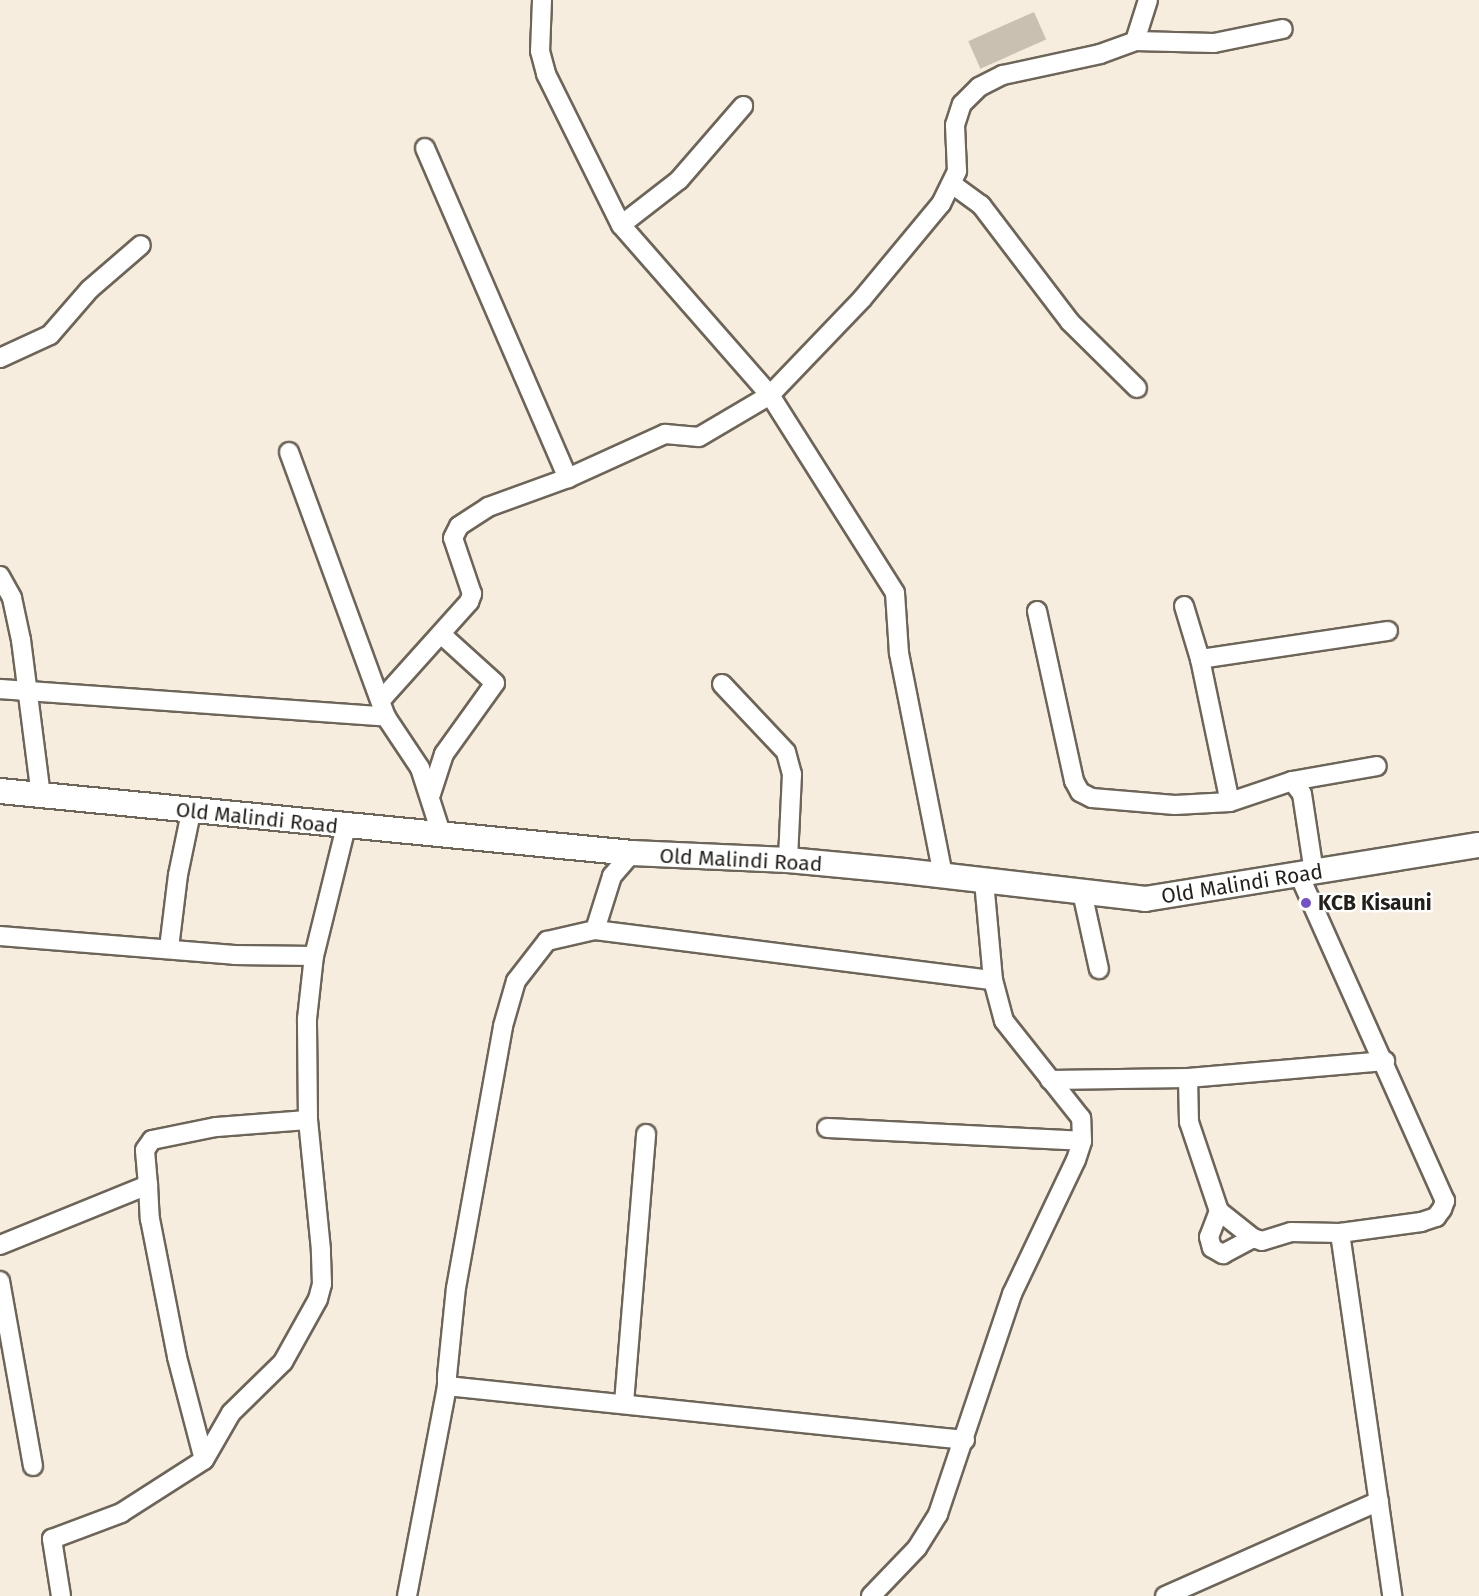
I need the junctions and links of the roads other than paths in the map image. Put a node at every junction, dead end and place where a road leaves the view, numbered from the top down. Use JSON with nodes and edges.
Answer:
{"nodes":[{"id":1,"x":542,"y":0,"type":"edge"},
{"id":2,"x":1148,"y":0,"type":"edge"},
{"id":3,"x":1283,"y":29,"type":"dead end"},
{"id":4,"x":1135,"y":41,"type":"junction"},
{"id":5,"x":743,"y":106,"type":"dead end"},
{"id":6,"x":425,"y":148,"type":"dead end"},
{"id":7,"x":952,"y":184,"type":"junction"},
{"id":8,"x":621,"y":225,"type":"junction"},
{"id":9,"x":141,"y":245,"type":"dead end"},
{"id":10,"x":0,"y":358,"type":"edge"},
{"id":11,"x":1137,"y":388,"type":"dead end"},
{"id":12,"x":770,"y":395,"type":"junction"},
{"id":13,"x":289,"y":452,"type":"dead end"},
{"id":14,"x":568,"y":478,"type":"junction"},
{"id":15,"x":0,"y":576,"type":"edge"},
{"id":16,"x":1184,"y":606,"type":"dead end"},
{"id":17,"x":1037,"y":611,"type":"dead end"},
{"id":18,"x":1388,"y":631,"type":"dead end"},
{"id":19,"x":442,"y":635,"type":"junction"},
{"id":20,"x":1200,"y":658,"type":"junction"},
{"id":21,"x":722,"y":684,"type":"dead end"},
{"id":22,"x":0,"y":689,"type":"edge"},
{"id":23,"x":29,"y":692,"type":"junction"},
{"id":24,"x":381,"y":700,"type":"junction"},
{"id":25,"x":386,"y":717,"type":"junction"},
{"id":26,"x":1377,"y":766,"type":"dead end"},
{"id":27,"x":1292,"y":781,"type":"junction"},
{"id":28,"x":0,"y":791,"type":"edge"},
{"id":29,"x":431,"y":794,"type":"junction"},
{"id":30,"x":41,"y":796,"type":"junction"},
{"id":31,"x":1230,"y":802,"type":"junction"},
{"id":32,"x":191,"y":812,"type":"junction"},
{"id":33,"x":346,"y":827,"type":"junction"},
{"id":34,"x":441,"y":833,"type":"junction"},
{"id":35,"x":1479,"y":845,"type":"edge"},
{"id":36,"x":632,"y":853,"type":"junction"},
{"id":37,"x":788,"y":860,"type":"junction"},
{"id":38,"x":1306,"y":874,"type":"junction"},
{"id":39,"x":943,"y":876,"type":"junction"},
{"id":40,"x":984,"y":882,"type":"junction"},
{"id":41,"x":1082,"y":892,"type":"junction"},
{"id":42,"x":595,"y":930,"type":"junction"},
{"id":43,"x":0,"y":936,"type":"edge"},
{"id":44,"x":169,"y":948,"type":"junction"},
{"id":45,"x":314,"y":956,"type":"junction"},
{"id":46,"x":1099,"y":969,"type":"dead end"},
{"id":47,"x":993,"y":980,"type":"junction"},
{"id":48,"x":1385,"y":1061,"type":"junction"},
{"id":49,"x":1188,"y":1078,"type":"junction"},
{"id":50,"x":1050,"y":1080,"type":"junction"},
{"id":51,"x":308,"y":1120,"type":"junction"},
{"id":52,"x":827,"y":1128,"type":"dead end"},
{"id":53,"x":646,"y":1134,"type":"dead end"},
{"id":54,"x":1082,"y":1141,"type":"junction"},
{"id":55,"x":148,"y":1185,"type":"junction"},
{"id":56,"x":1219,"y":1211,"type":"junction"},
{"id":57,"x":1340,"y":1233,"type":"junction"},
{"id":58,"x":1253,"y":1238,"type":"junction"},
{"id":59,"x":0,"y":1245,"type":"edge"},
{"id":60,"x":0,"y":1281,"type":"edge"},
{"id":61,"x":447,"y":1386,"type":"junction"},
{"id":62,"x":624,"y":1403,"type":"junction"},
{"id":63,"x":965,"y":1440,"type":"junction"},
{"id":64,"x":204,"y":1460,"type":"junction"},
{"id":65,"x":33,"y":1466,"type":"dead end"},
{"id":66,"x":1379,"y":1501,"type":"junction"},
{"id":67,"x":61,"y":1596,"type":"edge"},
{"id":68,"x":407,"y":1596,"type":"edge"},
{"id":69,"x":871,"y":1596,"type":"edge"},
{"id":70,"x":1165,"y":1596,"type":"edge"},
{"id":71,"x":1392,"y":1596,"type":"edge"}],
"edges":[{"from":1,"to":8,"type":"street"},
{"from":2,"to":4,"type":"street"},
{"from":3,"to":4,"type":"street"},
{"from":4,"to":7,"type":"street"},
{"from":5,"to":8,"type":"street"},
{"from":6,"to":14,"type":"street"},
{"from":7,"to":11,"type":"street"},
{"from":7,"to":12,"type":"street"},
{"from":8,"to":12,"type":"street"},
{"from":9,"to":10,"type":"street"},
{"from":12,"to":14,"type":"street"},
{"from":12,"to":39,"type":"street"},
{"from":13,"to":24,"type":"street"},
{"from":14,"to":19,"type":"street"},
{"from":15,"to":23,"type":"street"},
{"from":16,"to":20,"type":"street"},
{"from":17,"to":31,"type":"street"},
{"from":18,"to":20,"type":"street"},
{"from":19,"to":24,"type":"street"},
{"from":19,"to":29,"type":"street"},
{"from":20,"to":31,"type":"street"},
{"from":21,"to":37,"type":"street"},
{"from":22,"to":23,"type":"street"},
{"from":23,"to":25,"type":"street"},
{"from":23,"to":30,"type":"street"},
{"from":24,"to":25,"type":"street"},
{"from":25,"to":29,"type":"street"},
{"from":26,"to":27,"type":"street"},
{"from":27,"to":31,"type":"street"},
{"from":27,"to":38,"type":"street"},
{"from":28,"to":30,"type":"main road","name":"Old Malindi Road"},
{"from":29,"to":34,"type":"street"},
{"from":30,"to":32,"type":"main road","name":"Old Malindi Road"},
{"from":32,"to":33,"type":"main road","name":"Old Malindi Road"},
{"from":32,"to":44,"type":"street"},
{"from":33,"to":34,"type":"main road","name":"Old Malindi Road"},
{"from":33,"to":45,"type":"street"},
{"from":34,"to":36,"type":"main road","name":"Old Malindi Road"},
{"from":35,"to":38,"type":"main road","name":"Old Malindi Road"},
{"from":36,"to":37,"type":"main road","name":"Old Malindi Road"},
{"from":36,"to":42,"type":"street"},
{"from":37,"to":39,"type":"main road","name":"Old Malindi Road"},
{"from":38,"to":41,"type":"main road","name":"Old Malindi Road"},
{"from":38,"to":48,"type":"street"},
{"from":39,"to":40,"type":"main road","name":"Old Malindi Road"},
{"from":40,"to":41,"type":"main road","name":"Old Malindi Road"},
{"from":40,"to":47,"type":"street"},
{"from":41,"to":46,"type":"street"},
{"from":42,"to":47,"type":"street"},
{"from":42,"to":61,"type":"street"},
{"from":43,"to":44,"type":"street"},
{"from":44,"to":45,"type":"street"},
{"from":45,"to":51,"type":"street"},
{"from":47,"to":50,"type":"street"},
{"from":48,"to":49,"type":"street"},
{"from":48,"to":57,"type":"street"},
{"from":49,"to":50,"type":"street"},
{"from":49,"to":56,"type":"street"},
{"from":50,"to":54,"type":"street"},
{"from":51,"to":55,"type":"street"},
{"from":51,"to":64,"type":"street"},
{"from":52,"to":54,"type":"street"},
{"from":53,"to":62,"type":"street"},
{"from":54,"to":63,"type":"street"},
{"from":55,"to":59,"type":"street"},
{"from":55,"to":64,"type":"street"},
{"from":56,"to":58,"type":"street"},
{"from":56,"to":58,"type":"street"},
{"from":57,"to":58,"type":"street"},
{"from":57,"to":66,"type":"street"},
{"from":60,"to":65,"type":"street"},
{"from":61,"to":62,"type":"street"},
{"from":61,"to":68,"type":"street"},
{"from":62,"to":63,"type":"street"},
{"from":63,"to":69,"type":"street"},
{"from":64,"to":67,"type":"street"},
{"from":66,"to":70,"type":"street"},
{"from":66,"to":71,"type":"street"}]}
